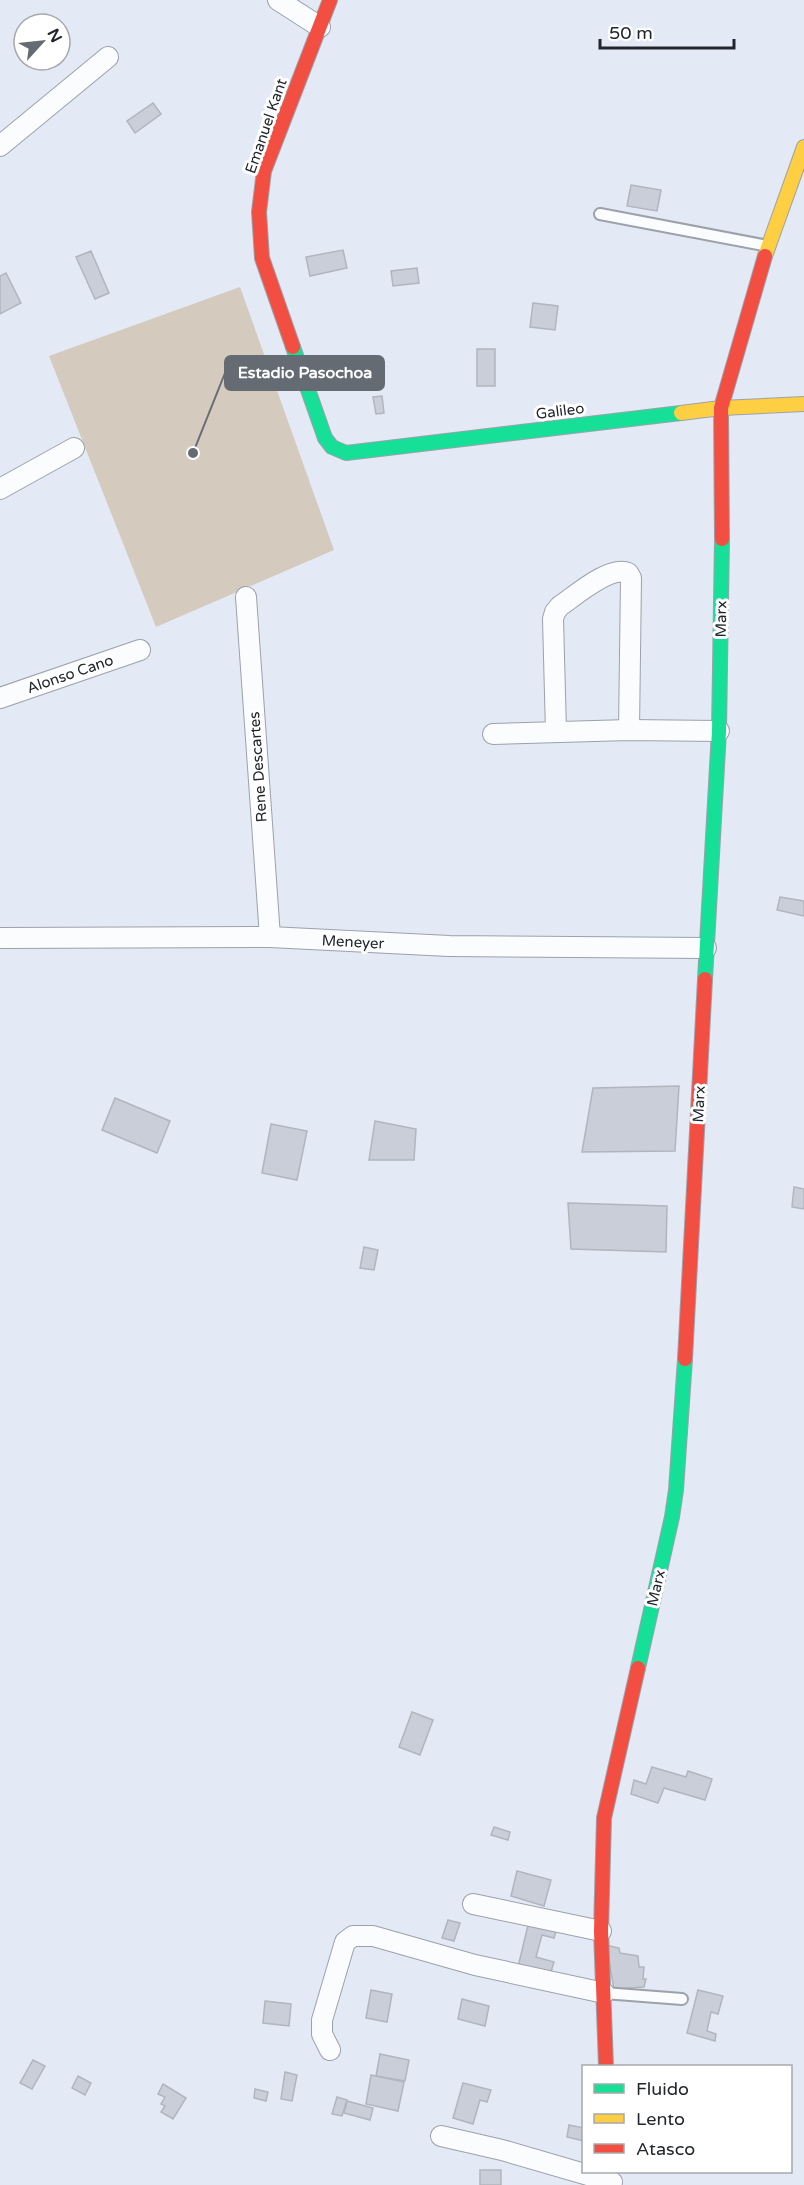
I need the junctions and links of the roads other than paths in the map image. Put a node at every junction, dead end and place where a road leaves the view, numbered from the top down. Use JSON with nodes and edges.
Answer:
{"nodes":[{"id":1,"x":278,"y":0,"type":"edge"},
{"id":2,"x":330,"y":0,"type":"edge"},
{"id":3,"x":320,"y":27,"type":"junction"},
{"id":4,"x":108,"y":57,"type":"dead end"},
{"id":5,"x":0,"y":146,"type":"edge"},
{"id":6,"x":804,"y":147,"type":"edge"},
{"id":7,"x":600,"y":214,"type":"dead end"},
{"id":8,"x":768,"y":246,"type":"junction"},
{"id":9,"x":804,"y":404,"type":"edge"},
{"id":10,"x":721,"y":408,"type":"junction"},
{"id":11,"x":325,"y":438,"type":"joint"},
{"id":12,"x":74,"y":448,"type":"dead end"},
{"id":13,"x":0,"y":489,"type":"edge"},
{"id":14,"x":246,"y":597,"type":"dead end"},
{"id":15,"x":140,"y":650,"type":"dead end"},
{"id":16,"x":0,"y":698,"type":"edge"},
{"id":17,"x":629,"y":730,"type":"junction"},
{"id":18,"x":719,"y":731,"type":"junction"},
{"id":19,"x":556,"y":732,"type":"junction"},
{"id":20,"x":493,"y":734,"type":"dead end"},
{"id":21,"x":270,"y":937,"type":"junction"},
{"id":22,"x":0,"y":938,"type":"edge"},
{"id":23,"x":706,"y":948,"type":"junction"},
{"id":24,"x":473,"y":1904,"type":"dead end"},
{"id":25,"x":601,"y":1931,"type":"junction"},
{"id":26,"x":603,"y":1993,"type":"junction"},
{"id":27,"x":682,"y":1999,"type":"dead end"},
{"id":28,"x":330,"y":2050,"type":"dead end"},
{"id":29,"x":606,"y":2065,"type":"edge"},
{"id":30,"x":441,"y":2136,"type":"dead end"},
{"id":31,"x":582,"y":2172,"type":"edge"},
{"id":32,"x":586,"y":2173,"type":"edge"},
{"id":33,"x":612,"y":2180,"type":"edge"}],
"edges":[{"from":1,"to":3,"type":"street"},
{"from":2,"to":3,"type":"street","name":"Emanuel Kant"},
{"from":3,"to":11,"type":"street","name":"Emanuel Kant"},
{"from":4,"to":5,"type":"street"},
{"from":6,"to":8,"type":"street","name":"Marx"},
{"from":7,"to":8,"type":"lane"},
{"from":8,"to":10,"type":"street","name":"Marx"},
{"from":9,"to":10,"type":"street","name":"Galileo"},
{"from":10,"to":11,"type":"street","name":"Galileo"},
{"from":10,"to":18,"type":"street","name":"Marx"},
{"from":12,"to":13,"type":"street"},
{"from":14,"to":21,"type":"street","name":"Rene Descartes"},
{"from":15,"to":16,"type":"street","name":"Alonso Cano"},
{"from":17,"to":18,"type":"street"},
{"from":17,"to":19,"type":"street"},
{"from":17,"to":19,"type":"street"},
{"from":18,"to":23,"type":"street","name":"Marx"},
{"from":19,"to":20,"type":"street"},
{"from":21,"to":22,"type":"street","name":"Meneyer"},
{"from":21,"to":23,"type":"street","name":"Meneyer"},
{"from":23,"to":25,"type":"street","name":"Marx"},
{"from":24,"to":25,"type":"street"},
{"from":25,"to":26,"type":"street","name":"Marx"},
{"from":26,"to":27,"type":"lane"},
{"from":26,"to":28,"type":"street"},
{"from":26,"to":29,"type":"street","name":"Marx"},
{"from":30,"to":31,"type":"street"},
{"from":32,"to":33,"type":"street"}]}
